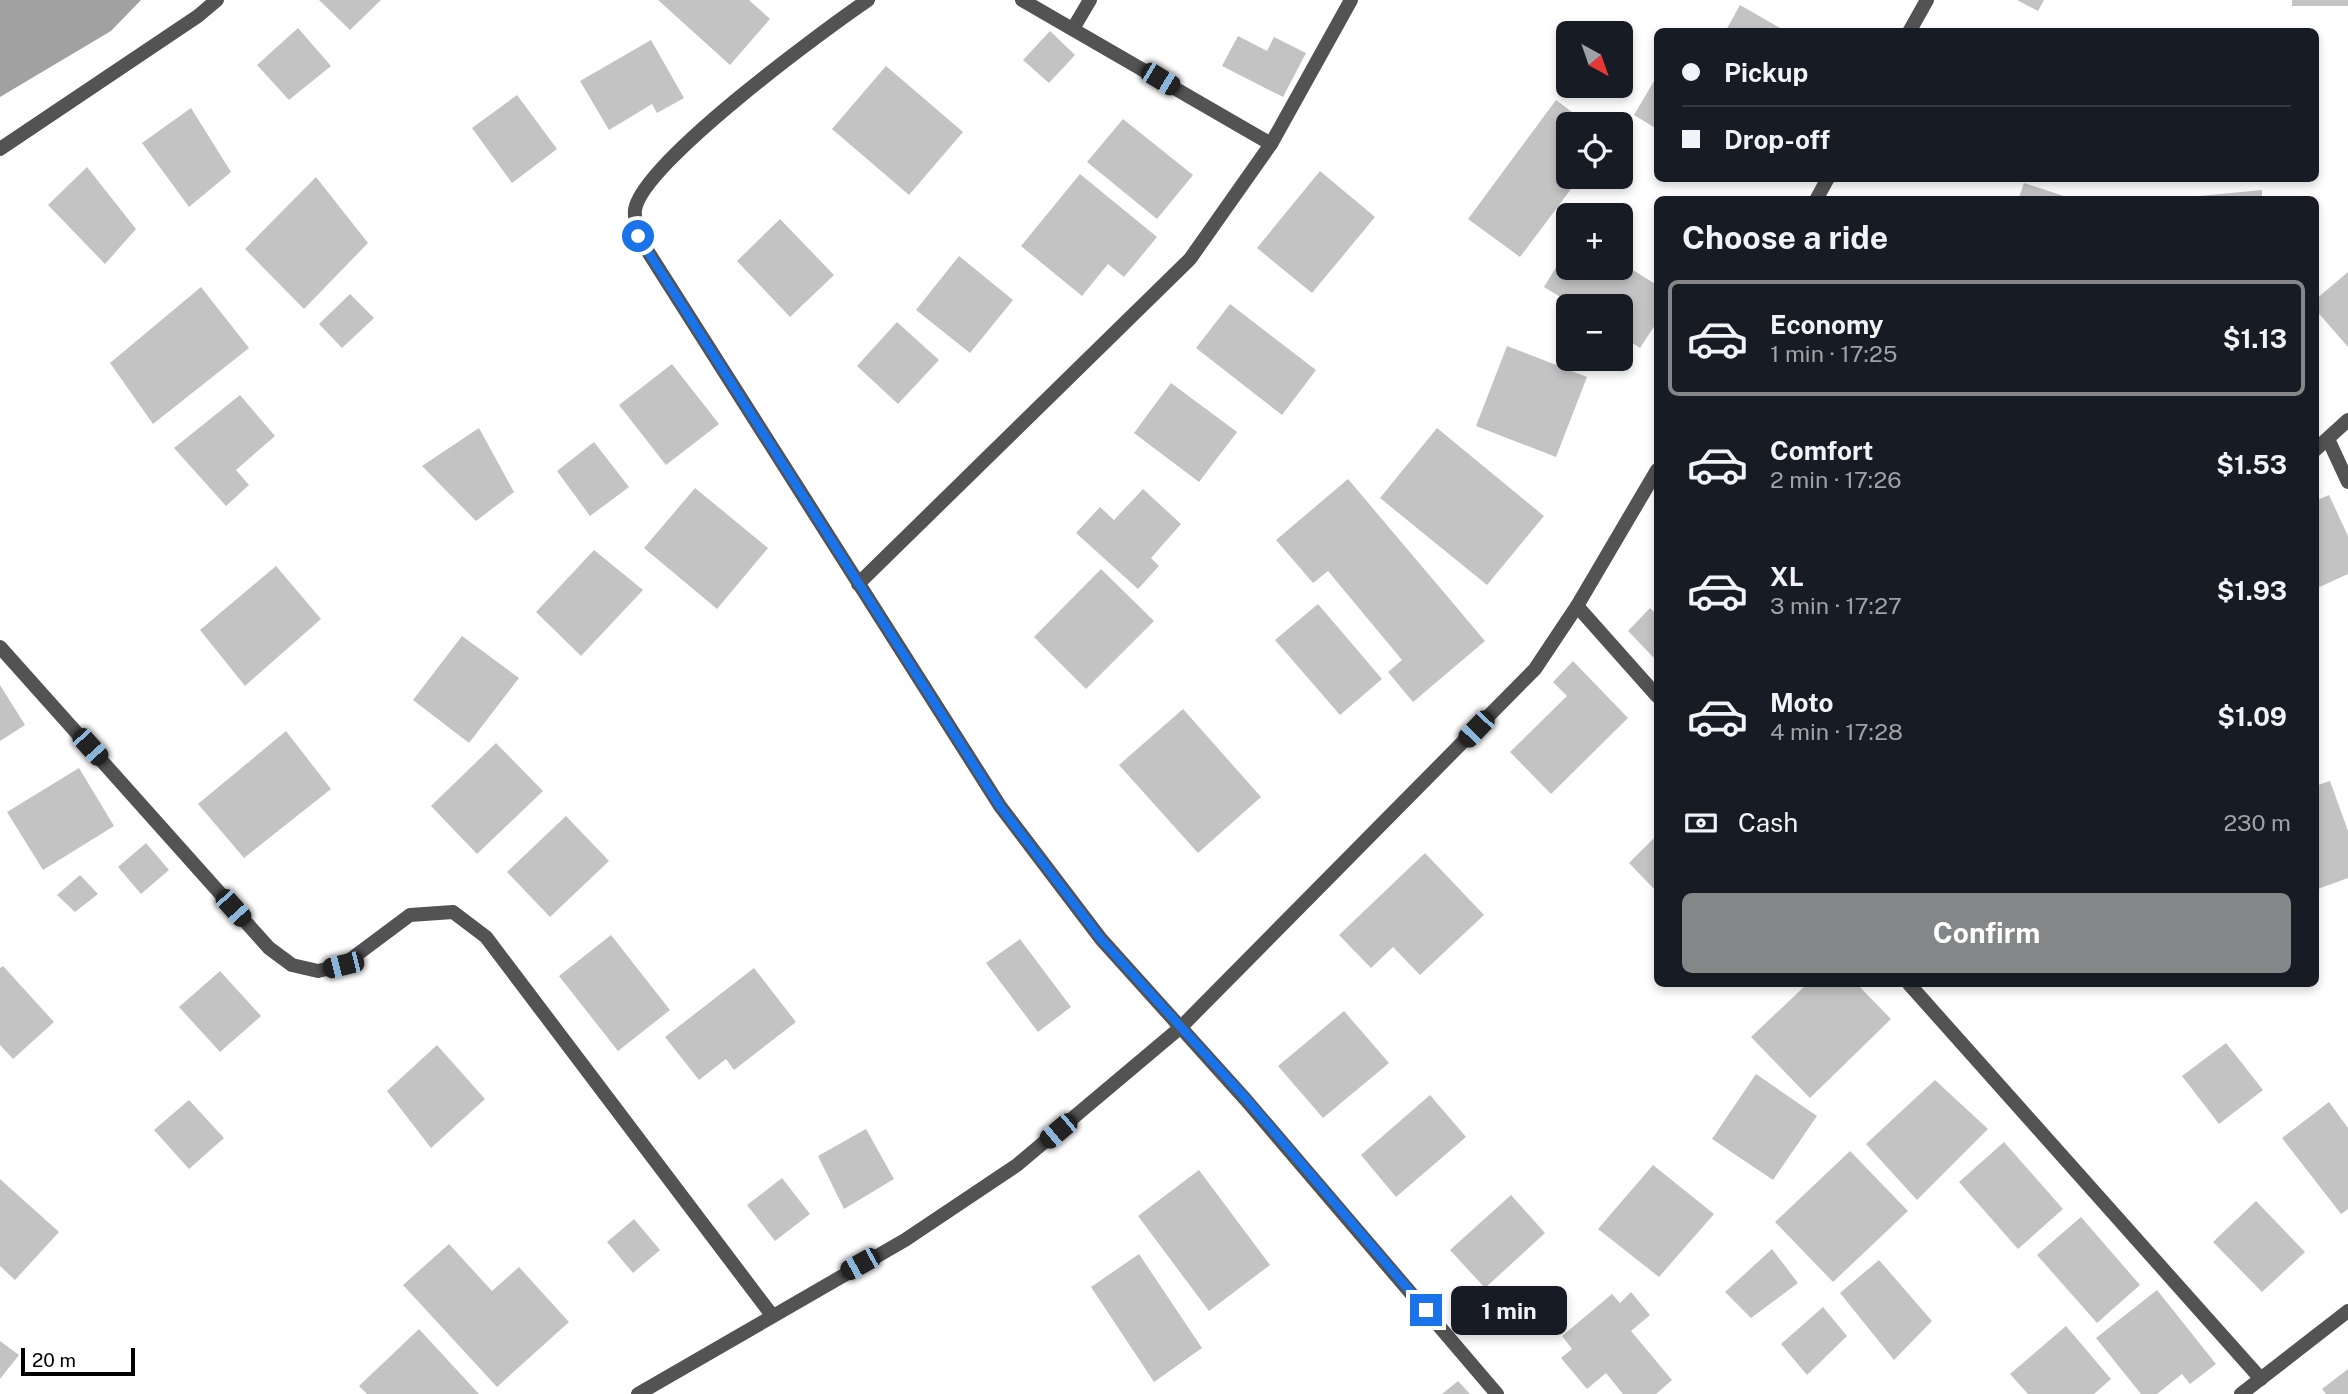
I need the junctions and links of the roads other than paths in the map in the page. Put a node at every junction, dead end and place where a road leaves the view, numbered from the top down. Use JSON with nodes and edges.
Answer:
{"nodes":[{"id":1,"x":217,"y":0,"type":"edge"},
{"id":2,"x":868,"y":0,"type":"edge"},
{"id":3,"x":1022,"y":0,"type":"edge"},
{"id":4,"x":1090,"y":0,"type":"edge"},
{"id":5,"x":1351,"y":0,"type":"edge"},
{"id":6,"x":1927,"y":0,"type":"edge"},
{"id":7,"x":1074,"y":27,"type":"junction"},
{"id":8,"x":1911,"y":28,"type":"edge"},
{"id":9,"x":1271,"y":144,"type":"junction"},
{"id":10,"x":0,"y":149,"type":"edge"},
{"id":11,"x":2348,"y":420,"type":"edge"},
{"id":12,"x":2328,"y":439,"type":"junction"},
{"id":13,"x":2319,"y":447,"type":"edge"},
{"id":14,"x":1654,"y":475,"type":"edge"},
{"id":15,"x":2348,"y":482,"type":"edge"},
{"id":16,"x":858,"y":584,"type":"junction"},
{"id":17,"x":1577,"y":606,"type":"junction"},
{"id":18,"x":0,"y":647,"type":"edge"},
{"id":19,"x":1654,"y":693,"type":"edge"},
{"id":20,"x":1912,"y":987,"type":"edge"},
{"id":21,"x":1181,"y":1027,"type":"junction"},
{"id":22,"x":2348,"y":1311,"type":"edge"},
{"id":23,"x":771,"y":1314,"type":"junction"},
{"id":24,"x":2261,"y":1379,"type":"junction"},
{"id":25,"x":638,"y":1394,"type":"edge"},
{"id":26,"x":1497,"y":1394,"type":"edge"},
{"id":27,"x":2241,"y":1394,"type":"edge"}],
"edges":[{"from":1,"to":10,"type":"street"},
{"from":2,"to":16,"type":"street"},
{"from":3,"to":7,"type":"street"},
{"from":4,"to":7,"type":"street"},
{"from":5,"to":9,"type":"street"},
{"from":6,"to":8,"type":"street"},
{"from":7,"to":9,"type":"street"},
{"from":9,"to":16,"type":"street"},
{"from":11,"to":12,"type":"street"},
{"from":12,"to":13,"type":"street"},
{"from":12,"to":15,"type":"street"},
{"from":14,"to":17,"type":"street"},
{"from":16,"to":21,"type":"street"},
{"from":17,"to":19,"type":"street"},
{"from":17,"to":21,"type":"street"},
{"from":18,"to":23,"type":"street"},
{"from":20,"to":24,"type":"street"},
{"from":21,"to":23,"type":"street"},
{"from":21,"to":26,"type":"street"},
{"from":22,"to":24,"type":"street"},
{"from":23,"to":25,"type":"street"},
{"from":24,"to":27,"type":"street"}]}
